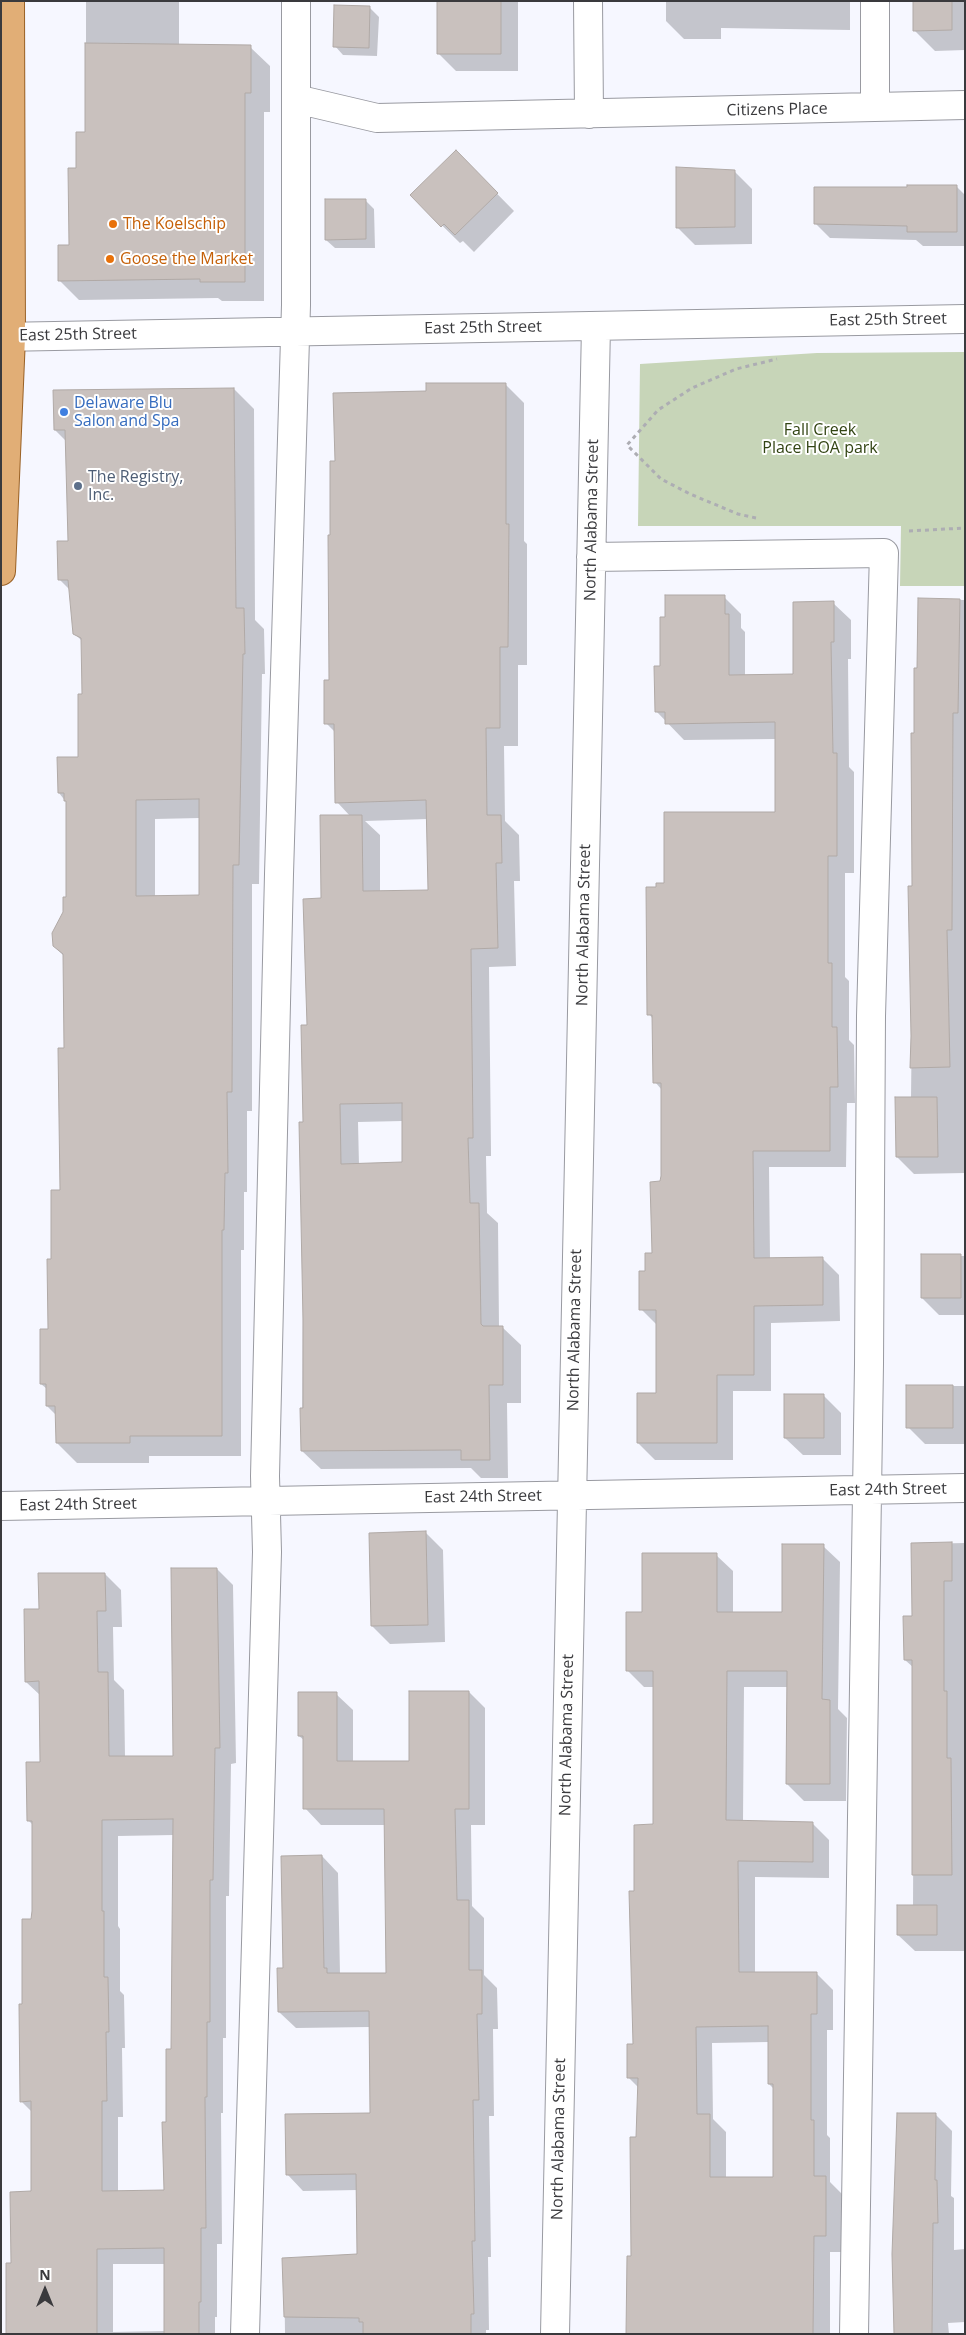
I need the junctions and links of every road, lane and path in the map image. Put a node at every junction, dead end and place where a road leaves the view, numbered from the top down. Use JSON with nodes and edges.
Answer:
{"nodes":[{"id":1,"x":10,"y":1,"type":"edge"},
{"id":2,"x":296,"y":1,"type":"edge"},
{"id":3,"x":588,"y":1,"type":"edge"},
{"id":4,"x":875,"y":1,"type":"edge"},
{"id":5,"x":296,"y":99,"type":"junction"},
{"id":6,"x":965,"y":106,"type":"edge"},
{"id":7,"x":875,"y":107,"type":"junction"},
{"id":8,"x":589,"y":114,"type":"junction"},
{"id":9,"x":965,"y":319,"type":"edge"},
{"id":10,"x":596,"y":326,"type":"junction"},
{"id":11,"x":295,"y":331,"type":"junction"},
{"id":12,"x":6,"y":337,"type":"edge"},
{"id":13,"x":787,"y":358,"type":"dead end"},
{"id":14,"x":763,"y":520,"type":"dead end"},
{"id":15,"x":965,"y":529,"type":"edge"},
{"id":16,"x":903,"y":531,"type":"dead end"},
{"id":17,"x":591,"y":557,"type":"junction"},
{"id":18,"x":1,"y":571,"type":"edge"},
{"id":19,"x":965,"y":1488,"type":"edge"},
{"id":20,"x":866,"y":1490,"type":"junction"},
{"id":21,"x":571,"y":1495,"type":"junction"},
{"id":22,"x":266,"y":1502,"type":"junction"},
{"id":23,"x":1,"y":1506,"type":"edge"},
{"id":24,"x":245,"y":2334,"type":"edge"},
{"id":25,"x":555,"y":2334,"type":"edge"},
{"id":26,"x":854,"y":2334,"type":"edge"}],
"edges":[{"from":1,"to":12,"type":"main road"},
{"from":2,"to":5,"type":"street"},
{"from":3,"to":8,"type":"street"},
{"from":4,"to":7,"type":"street"},
{"from":5,"to":8,"type":"street","name":"Citizens Place"},
{"from":5,"to":11,"type":"street"},
{"from":6,"to":7,"type":"street","name":"Citizens Place"},
{"from":7,"to":8,"type":"street","name":"Citizens Place"},
{"from":9,"to":10,"type":"street","name":"East 25th Street"},
{"from":10,"to":11,"type":"street","name":"East 25th Street"},
{"from":10,"to":17,"type":"street","name":"North Alabama Street"},
{"from":11,"to":12,"type":"street","name":"East 25th Street"},
{"from":11,"to":22,"type":"street"},
{"from":12,"to":18,"type":"main road"},
{"from":13,"to":14,"type":"path"},
{"from":15,"to":16,"type":"path"},
{"from":17,"to":20,"type":"street"},
{"from":17,"to":21,"type":"street","name":"North Alabama Street"},
{"from":19,"to":20,"type":"street","name":"East 24th Street"},
{"from":20,"to":21,"type":"street","name":"East 24th Street"},
{"from":20,"to":26,"type":"street"},
{"from":21,"to":22,"type":"street","name":"East 24th Street"},
{"from":21,"to":25,"type":"street","name":"North Alabama Street"},
{"from":22,"to":23,"type":"street","name":"East 24th Street"},
{"from":22,"to":24,"type":"street"}]}
